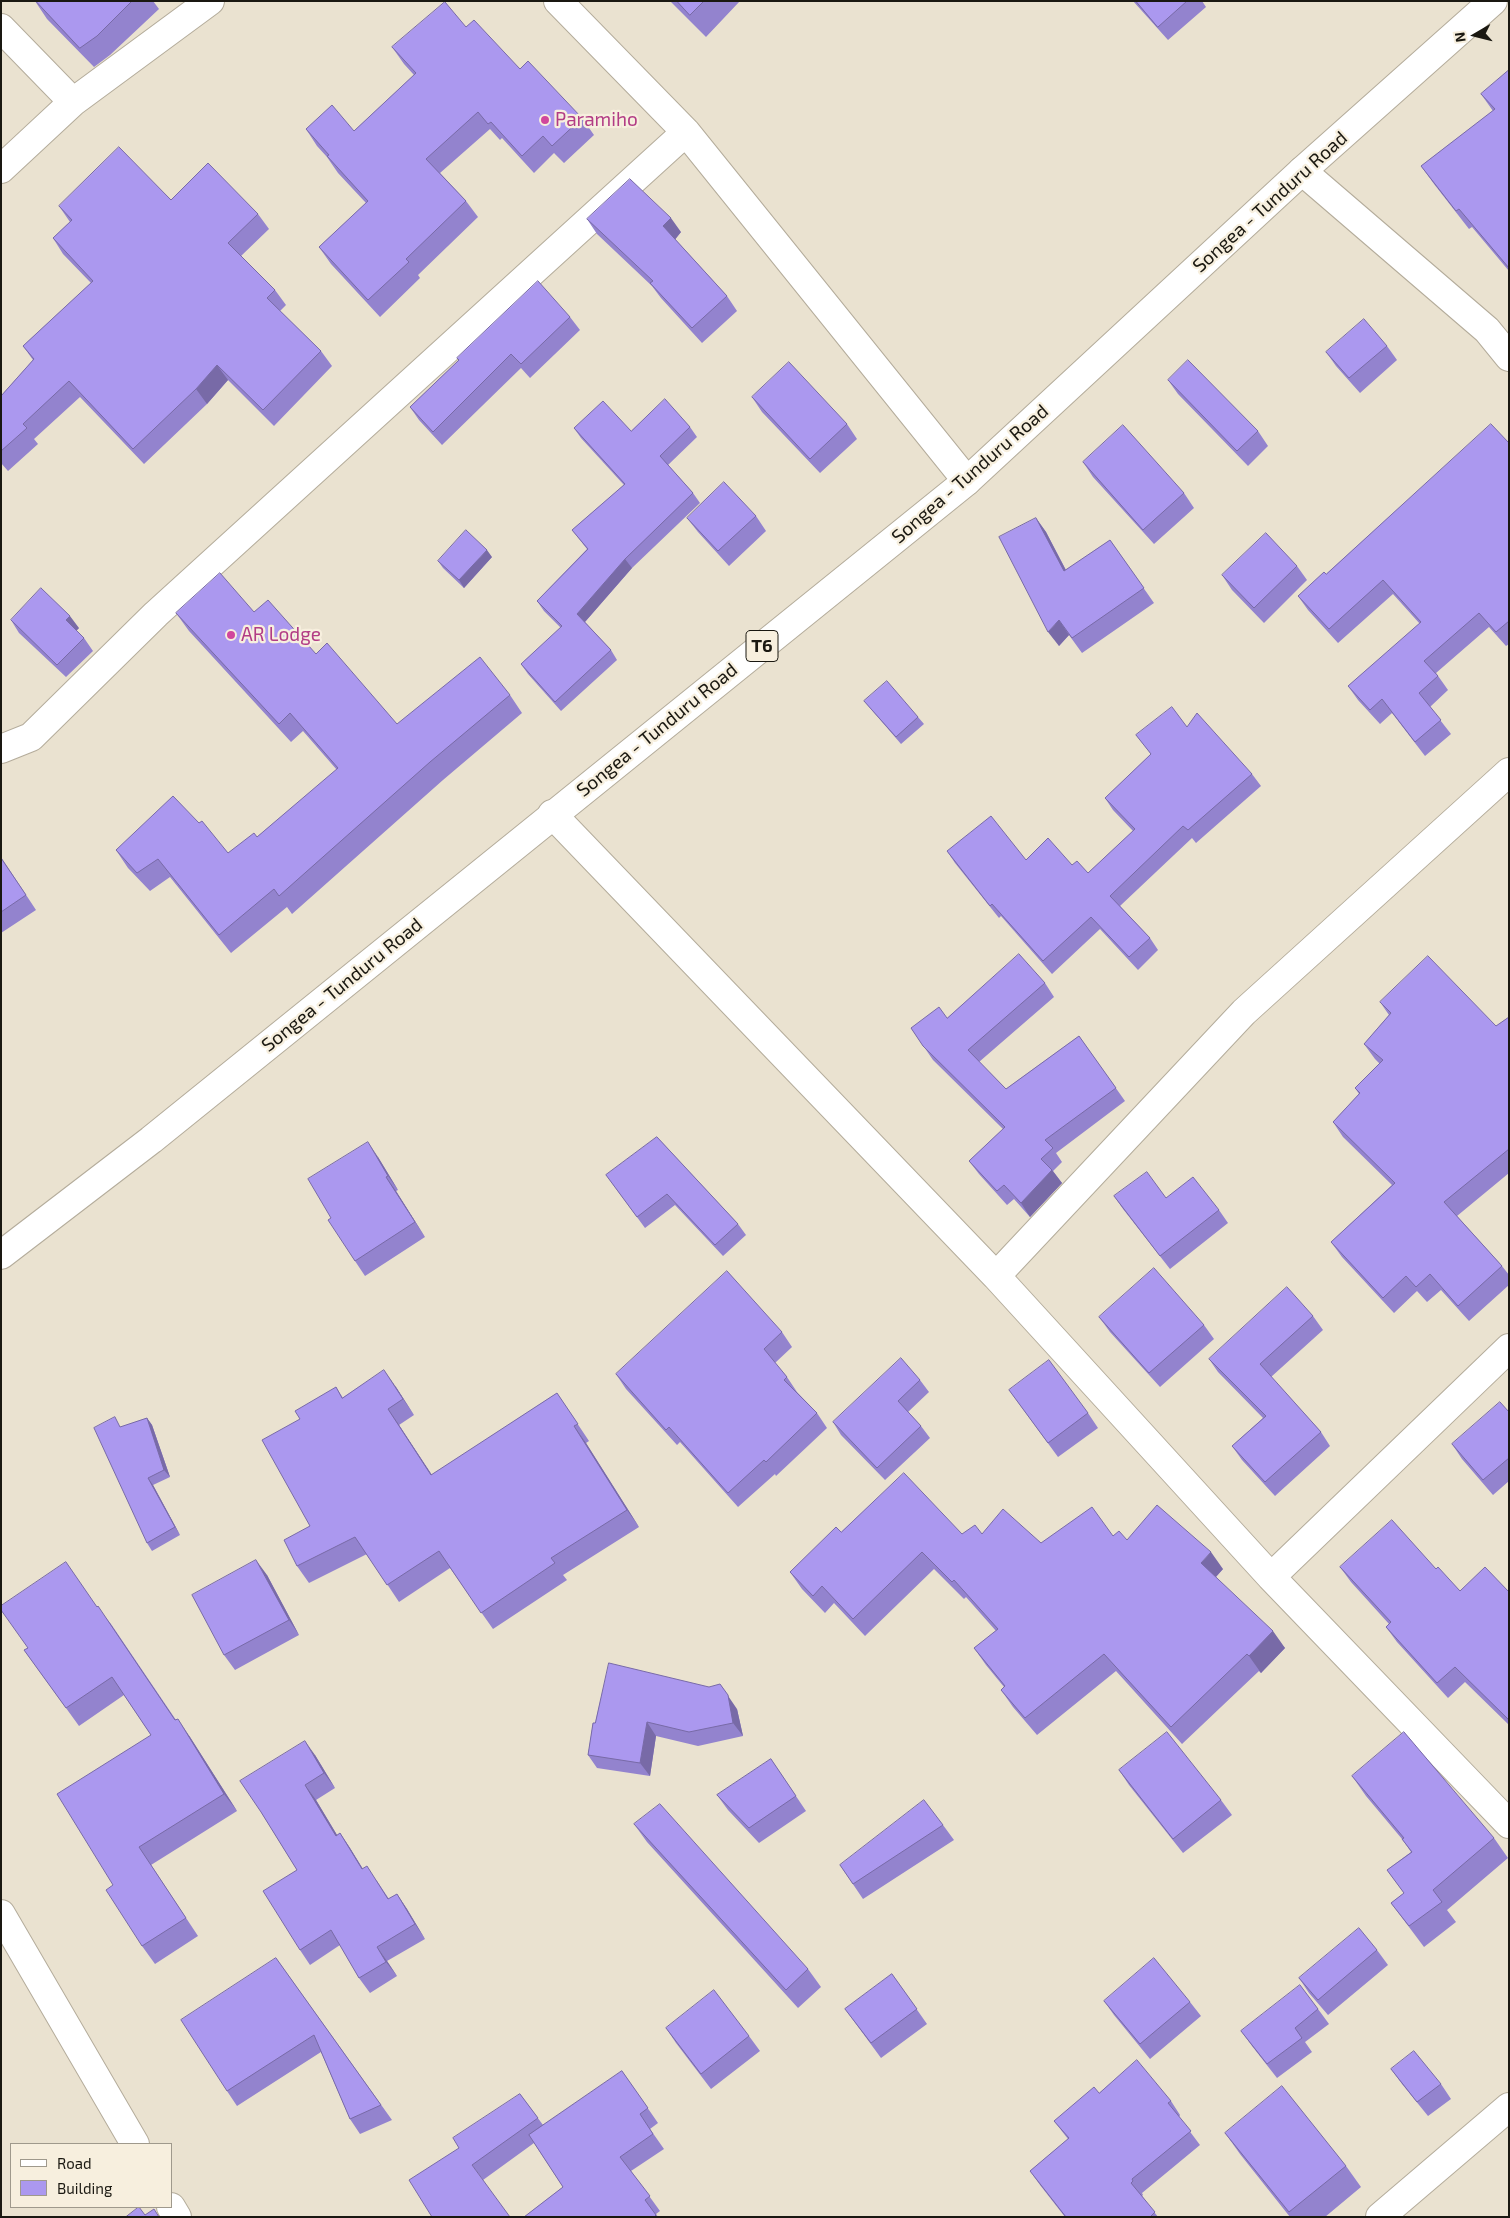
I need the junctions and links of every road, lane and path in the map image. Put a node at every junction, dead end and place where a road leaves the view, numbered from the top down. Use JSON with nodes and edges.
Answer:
{"nodes":[{"id":1,"x":210,"y":1,"type":"edge"},
{"id":2,"x":558,"y":1,"type":"edge"},
{"id":3,"x":1492,"y":1,"type":"edge"},
{"id":4,"x":1,"y":28,"type":"edge"},
{"id":5,"x":73,"y":102,"type":"junction"},
{"id":6,"x":686,"y":132,"type":"junction"},
{"id":7,"x":1,"y":169,"type":"edge"},
{"id":8,"x":1302,"y":171,"type":"junction"},
{"id":9,"x":1509,"y":357,"type":"edge"},
{"id":10,"x":967,"y":482,"type":"junction"},
{"id":11,"x":1,"y":749,"type":"edge"},
{"id":12,"x":1509,"y":772,"type":"edge"},
{"id":13,"x":552,"y":814,"type":"junction"},
{"id":14,"x":1,"y":1255,"type":"edge"},
{"id":15,"x":996,"y":1276,"type":"junction"},
{"id":16,"x":1509,"y":1348,"type":"edge"},
{"id":17,"x":1270,"y":1577,"type":"junction"},
{"id":18,"x":1509,"y":1824,"type":"edge"},
{"id":19,"x":1,"y":1914,"type":"edge"},
{"id":20,"x":1509,"y":2107,"type":"edge"},
{"id":21,"x":134,"y":2143,"type":"edge"},
{"id":22,"x":1380,"y":2217,"type":"edge"}],
"edges":[{"from":1,"to":5,"type":"main road"},
{"from":2,"to":6,"type":"main road"},
{"from":3,"to":8,"type":"main road","name":"Songea - Tunduru Road","number":"T6"},
{"from":4,"to":5,"type":"main road"},
{"from":5,"to":7,"type":"main road"},
{"from":6,"to":10,"type":"main road"},
{"from":6,"to":11,"type":"main road"},
{"from":8,"to":9,"type":"main road"},
{"from":8,"to":10,"type":"main road","name":"Songea - Tunduru Road","number":"T6"},
{"from":10,"to":13,"type":"main road","name":"Songea - Tunduru Road","number":"T6"},
{"from":12,"to":15,"type":"main road"},
{"from":13,"to":14,"type":"main road","name":"Songea - Tunduru Road","number":"T6"},
{"from":13,"to":15,"type":"main road"},
{"from":15,"to":17,"type":"main road"},
{"from":16,"to":17,"type":"main road"},
{"from":17,"to":18,"type":"main road"},
{"from":19,"to":21,"type":"main road"},
{"from":20,"to":22,"type":"main road"}]}
